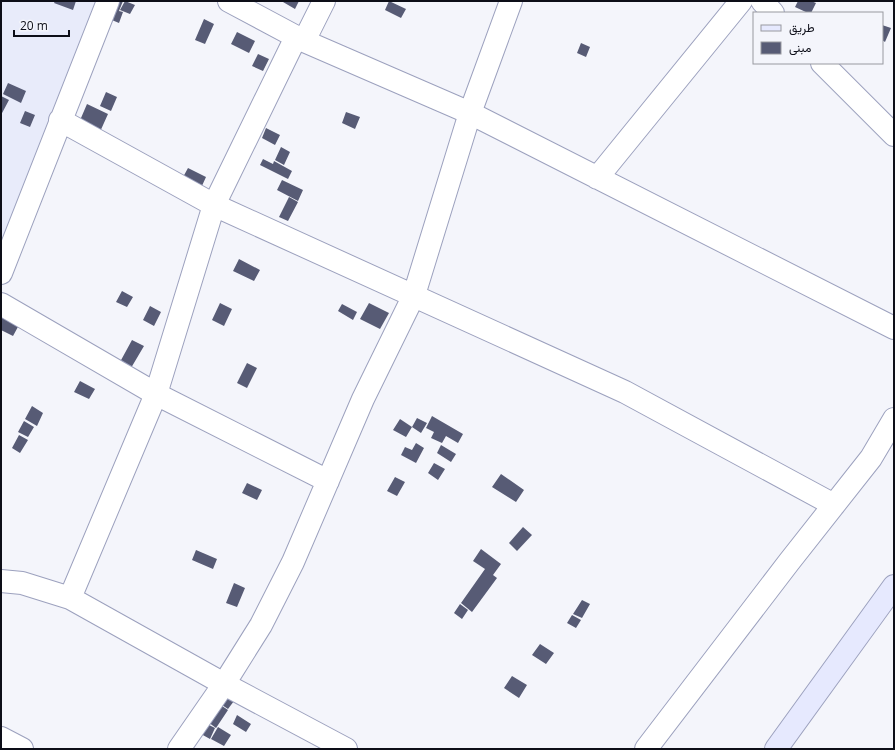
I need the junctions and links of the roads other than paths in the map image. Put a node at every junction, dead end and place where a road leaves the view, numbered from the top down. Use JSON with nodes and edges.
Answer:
{"nodes":[{"id":1,"x":108,"y":1,"type":"edge"},
{"id":2,"x":229,"y":1,"type":"edge"},
{"id":3,"x":324,"y":1,"type":"edge"},
{"id":4,"x":511,"y":1,"type":"edge"},
{"id":5,"x":741,"y":1,"type":"edge"},
{"id":6,"x":762,"y":1,"type":"edge"},
{"id":7,"x":772,"y":12,"type":"edge"},
{"id":8,"x":300,"y":39,"type":"junction"},
{"id":9,"x":823,"y":64,"type":"edge"},
{"id":10,"x":470,"y":113,"type":"junction"},
{"id":11,"x":60,"y":120,"type":"junction"},
{"id":12,"x":894,"y":135,"type":"edge"},
{"id":13,"x":597,"y":178,"type":"junction"},
{"id":14,"x":214,"y":205,"type":"junction"},
{"id":15,"x":1,"y":273,"type":"edge"},
{"id":16,"x":414,"y":295,"type":"junction"},
{"id":17,"x":1,"y":304,"type":"edge"},
{"id":18,"x":894,"y":328,"type":"edge"},
{"id":19,"x":156,"y":394,"type":"junction"},
{"id":20,"x":894,"y":419,"type":"edge"},
{"id":21,"x":328,"y":481,"type":"junction"},
{"id":22,"x":834,"y":505,"type":"junction"},
{"id":23,"x":1,"y":581,"type":"edge"},
{"id":24,"x":894,"y":586,"type":"edge"},
{"id":25,"x":70,"y":598,"type":"junction"},
{"id":26,"x":224,"y":684,"type":"junction"},
{"id":27,"x":1,"y":738,"type":"edge"},
{"id":28,"x":22,"y":749,"type":"edge"},
{"id":29,"x":179,"y":749,"type":"edge"},
{"id":30,"x":346,"y":749,"type":"edge"},
{"id":31,"x":646,"y":749,"type":"edge"},
{"id":32,"x":776,"y":749,"type":"edge"}],
"edges":[{"from":1,"to":11,"type":"street"},
{"from":2,"to":8,"type":"street"},
{"from":3,"to":8,"type":"street"},
{"from":4,"to":10,"type":"street"},
{"from":5,"to":13,"type":"street"},
{"from":6,"to":7,"type":"street"},
{"from":8,"to":10,"type":"street"},
{"from":8,"to":14,"type":"street"},
{"from":9,"to":12,"type":"street"},
{"from":10,"to":13,"type":"street"},
{"from":10,"to":16,"type":"street"},
{"from":11,"to":14,"type":"street"},
{"from":11,"to":15,"type":"street"},
{"from":13,"to":18,"type":"street"},
{"from":14,"to":16,"type":"street"},
{"from":14,"to":19,"type":"street"},
{"from":16,"to":21,"type":"street"},
{"from":16,"to":22,"type":"street"},
{"from":17,"to":19,"type":"street"},
{"from":19,"to":21,"type":"street"},
{"from":19,"to":25,"type":"street"},
{"from":20,"to":22,"type":"street"},
{"from":21,"to":26,"type":"street"},
{"from":22,"to":31,"type":"street"},
{"from":23,"to":25,"type":"street"},
{"from":24,"to":32,"type":"street"},
{"from":25,"to":26,"type":"street"},
{"from":26,"to":29,"type":"street"},
{"from":26,"to":30,"type":"street"},
{"from":27,"to":28,"type":"street"}]}
